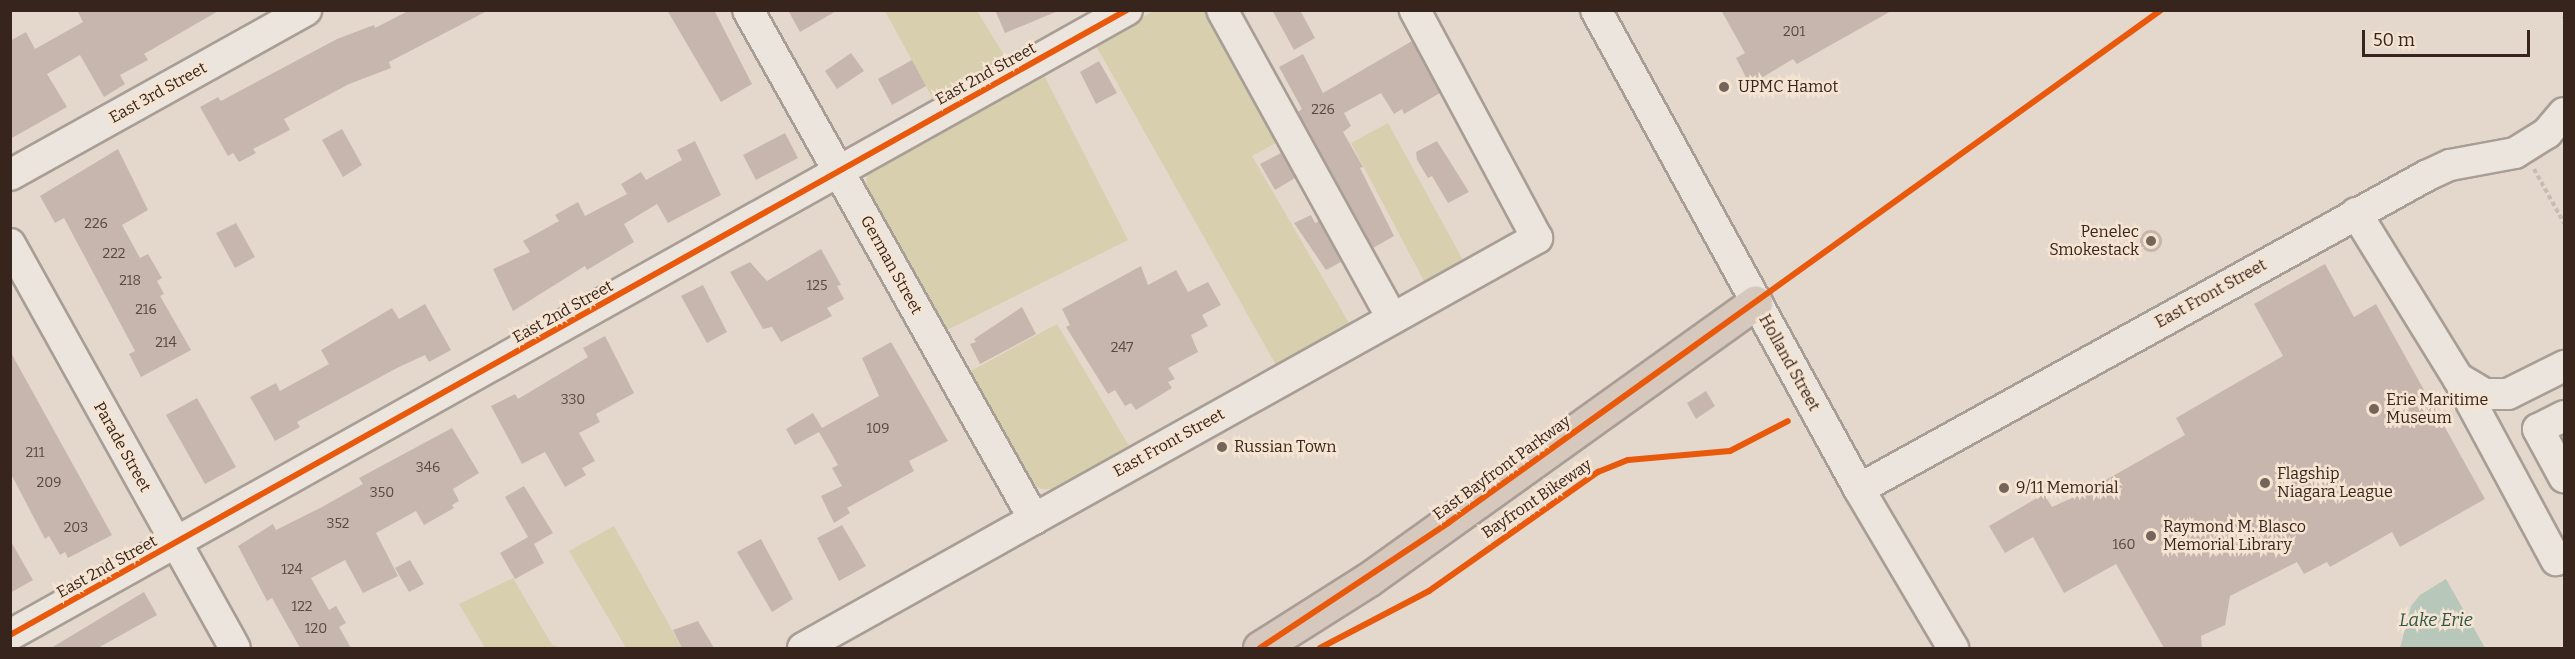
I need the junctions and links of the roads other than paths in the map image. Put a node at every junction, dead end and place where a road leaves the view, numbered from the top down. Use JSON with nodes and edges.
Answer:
{"nodes":[{"id":1,"x":306,"y":10,"type":"edge"},
{"id":2,"x":748,"y":10,"type":"edge"},
{"id":3,"x":1127,"y":10,"type":"edge"},
{"id":4,"x":1222,"y":10,"type":"edge"},
{"id":5,"x":1415,"y":10,"type":"edge"},
{"id":6,"x":1596,"y":10,"type":"edge"},
{"id":7,"x":2565,"y":113,"type":"edge"},
{"id":8,"x":838,"y":172,"type":"junction"},
{"id":9,"x":10,"y":176,"type":"edge"},
{"id":10,"x":2356,"y":213,"type":"junction"},
{"id":11,"x":10,"y":244,"type":"edge"},
{"id":12,"x":1755,"y":303,"type":"junction"},
{"id":13,"x":1392,"y":318,"type":"junction"},
{"id":14,"x":2565,"y":366,"type":"edge"},
{"id":15,"x":2458,"y":378,"type":"junction"},
{"id":16,"x":2565,"y":416,"type":"edge"},
{"id":17,"x":2565,"y":477,"type":"edge"},
{"id":18,"x":1859,"y":489,"type":"junction"},
{"id":19,"x":1034,"y":519,"type":"junction"},
{"id":20,"x":176,"y":545,"type":"junction"},
{"id":21,"x":2556,"y":560,"type":"dead end"},
{"id":22,"x":10,"y":635,"type":"edge"},
{"id":23,"x":235,"y":648,"type":"edge"},
{"id":24,"x":802,"y":648,"type":"edge"},
{"id":25,"x":1260,"y":648,"type":"edge"},
{"id":26,"x":1953,"y":648,"type":"edge"}],
"edges":[{"from":1,"to":9,"type":"street","name":"East 3rd Street"},
{"from":2,"to":8,"type":"street","name":"German Street"},
{"from":3,"to":8,"type":"street","name":"East 2nd Street"},
{"from":4,"to":13,"type":"street"},
{"from":5,"to":13,"type":"street","name":"East Front Street"},
{"from":6,"to":12,"type":"street","name":"Holland Street"},
{"from":7,"to":10,"type":"street","name":"East Front Street"},
{"from":8,"to":19,"type":"street","name":"German Street"},
{"from":8,"to":20,"type":"street","name":"East 2nd Street"},
{"from":10,"to":15,"type":"street"},
{"from":10,"to":18,"type":"street","name":"East Front Street"},
{"from":11,"to":20,"type":"street","name":"Parade Street"},
{"from":12,"to":18,"type":"street","name":"Holland Street"},
{"from":12,"to":25,"type":"highway","name":"East Bayfront Parkway"},
{"from":13,"to":19,"type":"street","name":"East Front Street"},
{"from":14,"to":15,"type":"street"},
{"from":15,"to":21,"type":"street"},
{"from":16,"to":17,"type":"street"},
{"from":18,"to":26,"type":"street","name":"Holland Street"},
{"from":19,"to":24,"type":"street","name":"East Front Street"},
{"from":20,"to":22,"type":"street","name":"East 2nd Street"},
{"from":20,"to":23,"type":"street","name":"Parade Street"}]}
